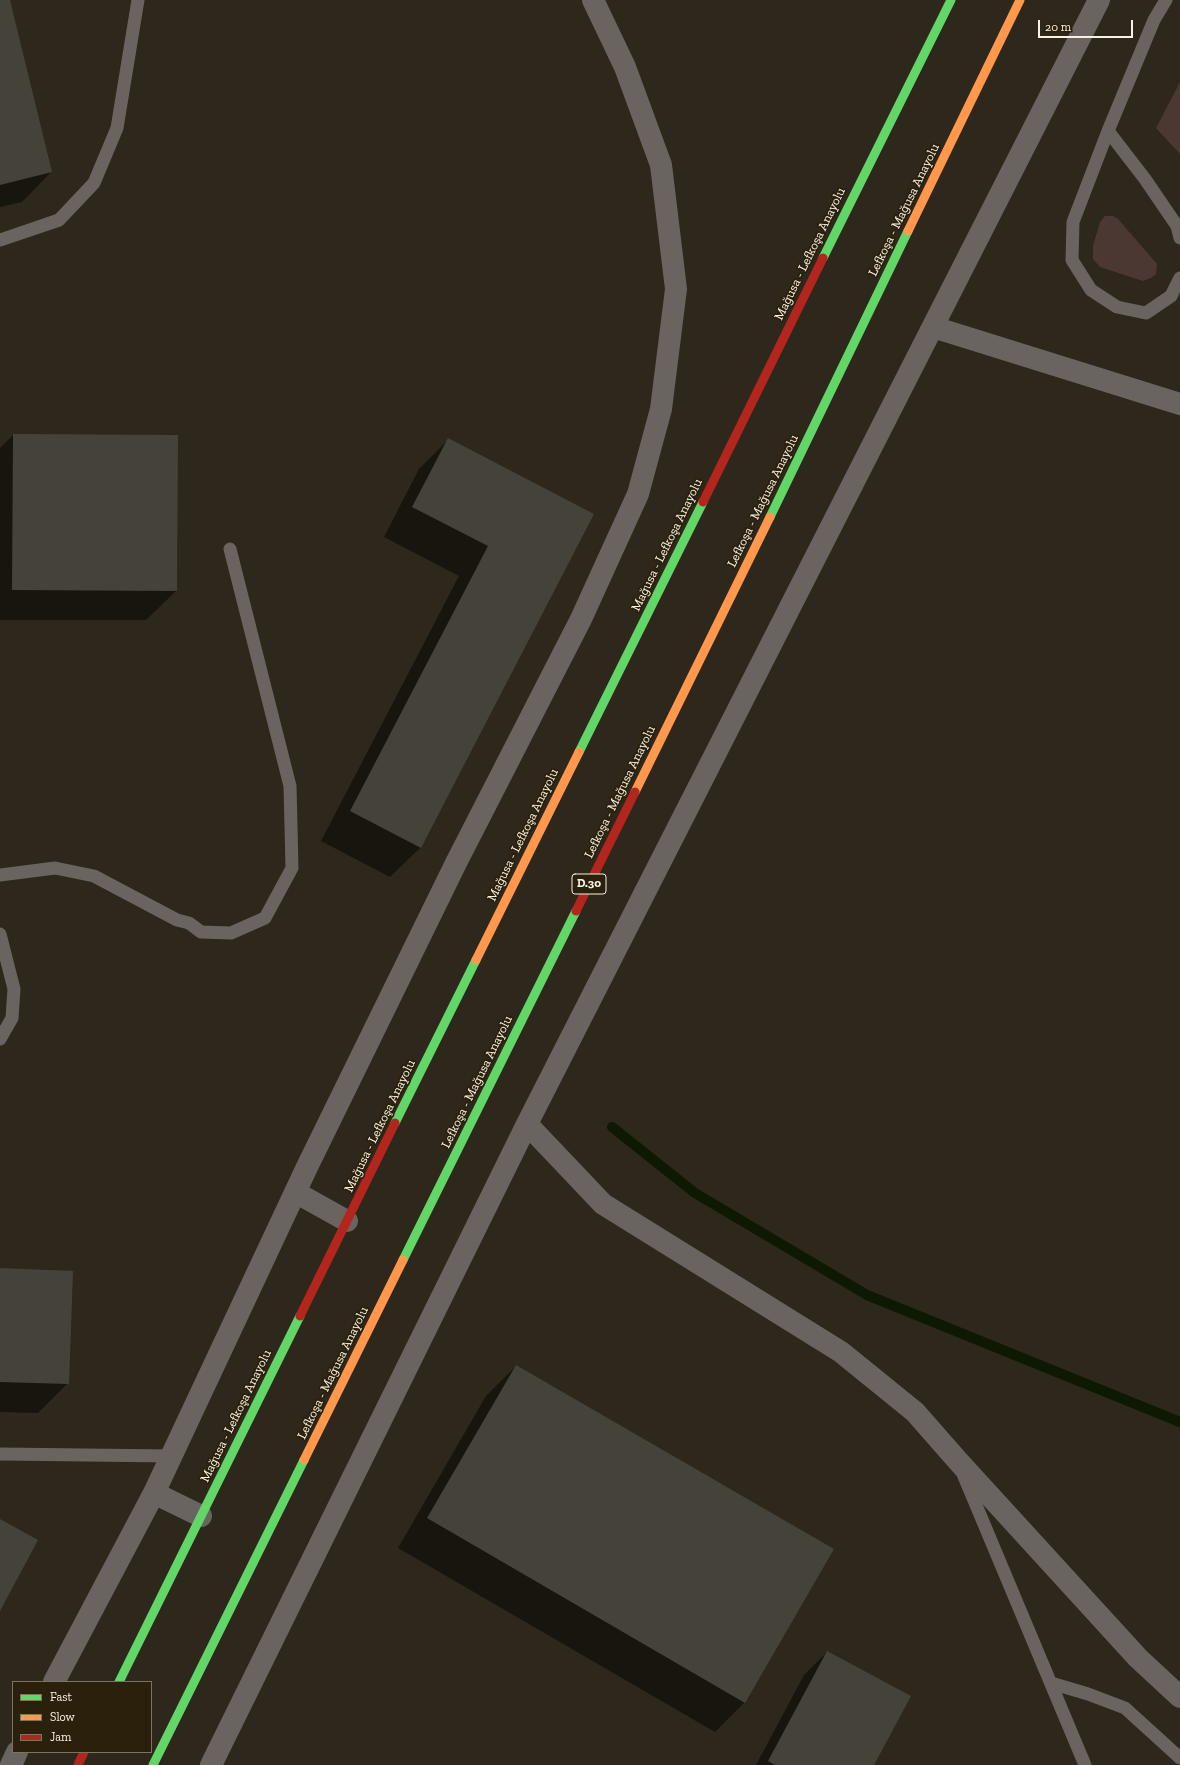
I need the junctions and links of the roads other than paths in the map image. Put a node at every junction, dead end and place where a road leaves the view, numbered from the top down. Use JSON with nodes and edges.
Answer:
{"nodes":[{"id":1,"x":138,"y":0,"type":"edge"},
{"id":2,"x":593,"y":0,"type":"edge"},
{"id":3,"x":951,"y":0,"type":"edge"},
{"id":4,"x":1020,"y":0,"type":"edge"},
{"id":5,"x":1099,"y":0,"type":"edge"},
{"id":6,"x":1166,"y":0,"type":"edge"},
{"id":7,"x":1108,"y":130,"type":"junction"},
{"id":8,"x":1180,"y":238,"type":"edge"},
{"id":9,"x":0,"y":240,"type":"edge"},
{"id":10,"x":1180,"y":278,"type":"edge"},
{"id":11,"x":933,"y":326,"type":"junction"},
{"id":12,"x":1180,"y":404,"type":"edge"},
{"id":13,"x":230,"y":549,"type":"dead end"},
{"id":14,"x":0,"y":875,"type":"edge"},
{"id":15,"x":0,"y":934,"type":"edge"},
{"id":16,"x":0,"y":1039,"type":"edge"},
{"id":17,"x":527,"y":1124,"type":"junction"},
{"id":18,"x":295,"y":1192,"type":"junction"},
{"id":19,"x":348,"y":1221,"type":"junction"},
{"id":20,"x":0,"y":1454,"type":"edge"},
{"id":21,"x":172,"y":1456,"type":"junction"},
{"id":22,"x":958,"y":1461,"type":"junction"},
{"id":23,"x":154,"y":1493,"type":"junction"},
{"id":24,"x":201,"y":1516,"type":"junction"},
{"id":25,"x":55,"y":1681,"type":"edge"},
{"id":26,"x":119,"y":1681,"type":"edge"},
{"id":27,"x":1051,"y":1683,"type":"junction"},
{"id":28,"x":1180,"y":1697,"type":"edge"},
{"id":29,"x":17,"y":1753,"type":"edge"},
{"id":30,"x":84,"y":1753,"type":"edge"},
{"id":31,"x":1180,"y":1758,"type":"edge"},
{"id":32,"x":11,"y":1765,"type":"edge"},
{"id":33,"x":78,"y":1765,"type":"edge"},
{"id":34,"x":153,"y":1765,"type":"edge"},
{"id":35,"x":211,"y":1765,"type":"edge"},
{"id":36,"x":1085,"y":1765,"type":"edge"}],
"edges":[{"from":1,"to":9,"type":"lane"},
{"from":2,"to":18,"type":"street"},
{"from":3,"to":19,"type":"highway","name":"Mağusa - Lefkoşa Anayolu"},
{"from":4,"to":34,"type":"highway","name":"Lefkoşa - Mağusa Anayolu","number":"D.30"},
{"from":5,"to":11,"type":"street"},
{"from":6,"to":7,"type":"lane"},
{"from":7,"to":8,"type":"lane"},
{"from":7,"to":10,"type":"lane"},
{"from":11,"to":12,"type":"street"},
{"from":11,"to":17,"type":"street"},
{"from":13,"to":14,"type":"lane"},
{"from":15,"to":16,"type":"lane"},
{"from":17,"to":22,"type":"street"},
{"from":17,"to":35,"type":"street"},
{"from":18,"to":19,"type":"street"},
{"from":18,"to":21,"type":"street"},
{"from":19,"to":24,"type":"highway","name":"Mağusa - Lefkoşa Anayolu"},
{"from":20,"to":21,"type":"lane"},
{"from":21,"to":23,"type":"street"},
{"from":22,"to":27,"type":"lane"},
{"from":22,"to":28,"type":"street"},
{"from":23,"to":24,"type":"street"},
{"from":23,"to":25,"type":"street"},
{"from":24,"to":26,"type":"highway","name":"Mağusa - Lefkoşa Anayolu"},
{"from":27,"to":31,"type":"lane"},
{"from":27,"to":36,"type":"lane"},
{"from":29,"to":32,"type":"street"},
{"from":30,"to":33,"type":"highway"}]}
